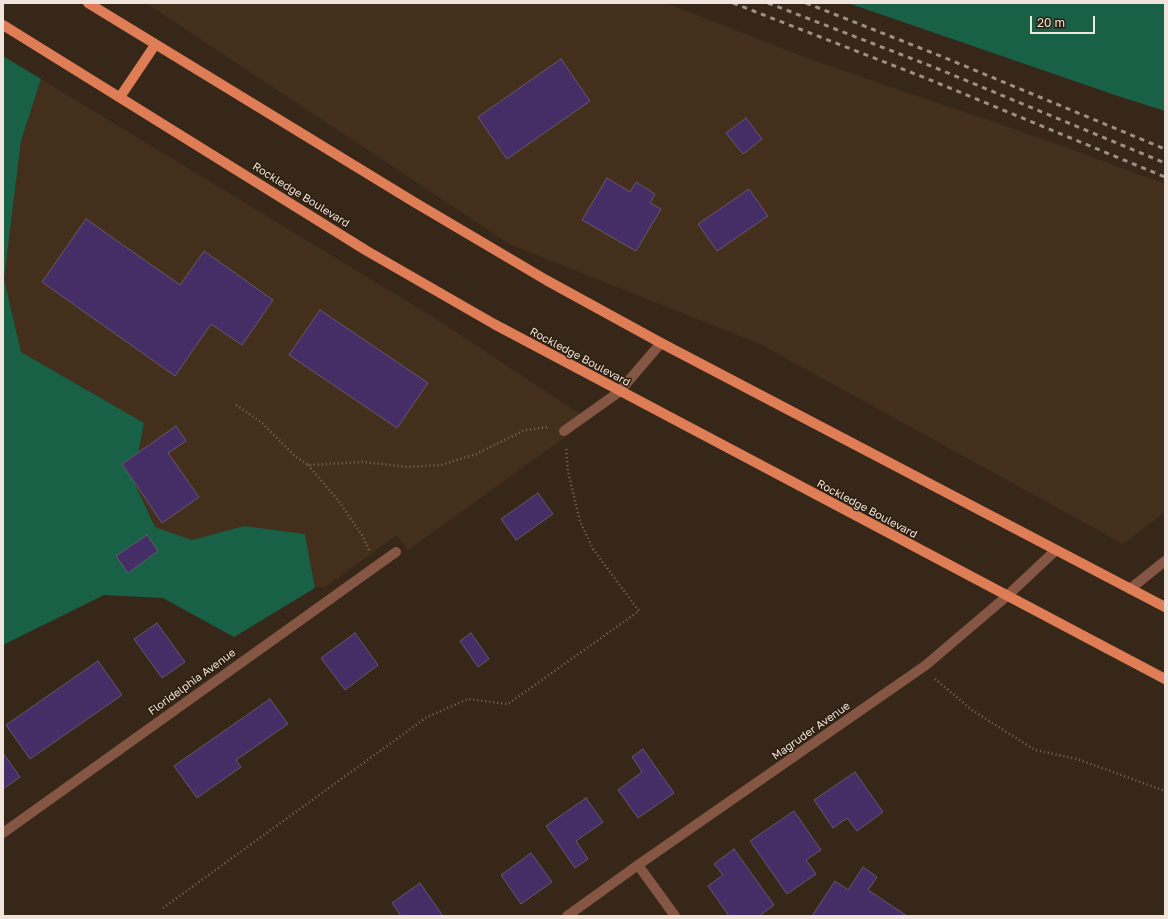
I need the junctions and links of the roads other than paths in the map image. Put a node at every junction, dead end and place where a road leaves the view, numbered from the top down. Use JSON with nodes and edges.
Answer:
{"nodes":[{"id":1,"x":88,"y":3,"type":"edge"},
{"id":2,"x":3,"y":25,"type":"edge"},
{"id":3,"x":155,"y":45,"type":"junction"},
{"id":4,"x":120,"y":97,"type":"junction"},
{"id":5,"x":661,"y":343,"type":"junction"},
{"id":6,"x":619,"y":392,"type":"junction"},
{"id":7,"x":564,"y":431,"type":"road end"},
{"id":8,"x":1056,"y":550,"type":"junction"},
{"id":9,"x":396,"y":552,"type":"dead end"},
{"id":10,"x":1165,"y":560,"type":"edge"},
{"id":11,"x":1130,"y":589,"type":"junction"},
{"id":12,"x":1007,"y":596,"type":"junction"},
{"id":13,"x":1165,"y":607,"type":"edge"},
{"id":14,"x":1165,"y":679,"type":"edge"},
{"id":15,"x":3,"y":832,"type":"edge"},
{"id":16,"x":638,"y":865,"type":"junction"},
{"id":17,"x":567,"y":916,"type":"edge"},
{"id":18,"x":674,"y":916,"type":"edge"}],
"edges":[{"from":1,"to":3,"type":"main road"},
{"from":2,"to":4,"type":"main road","name":"Rockledge Boulevard"},
{"from":3,"to":4,"type":"main road"},
{"from":3,"to":5,"type":"main road"},
{"from":4,"to":6,"type":"main road","name":"Rockledge Boulevard"},
{"from":5,"to":6,"type":"street"},
{"from":5,"to":8,"type":"main road"},
{"from":6,"to":7,"type":"street"},
{"from":6,"to":12,"type":"main road","name":"Rockledge Boulevard"},
{"from":8,"to":11,"type":"main road"},
{"from":8,"to":12,"type":"street","name":"Magruder Avenue"},
{"from":9,"to":15,"type":"street","name":"Floridelphia Avenue"},
{"from":10,"to":11,"type":"street"},
{"from":11,"to":13,"type":"main road"},
{"from":12,"to":14,"type":"main road","name":"Rockledge Boulevard"},
{"from":12,"to":16,"type":"street","name":"Magruder Avenue"},
{"from":16,"to":17,"type":"street","name":"Magruder Avenue"},
{"from":16,"to":18,"type":"street"}]}
